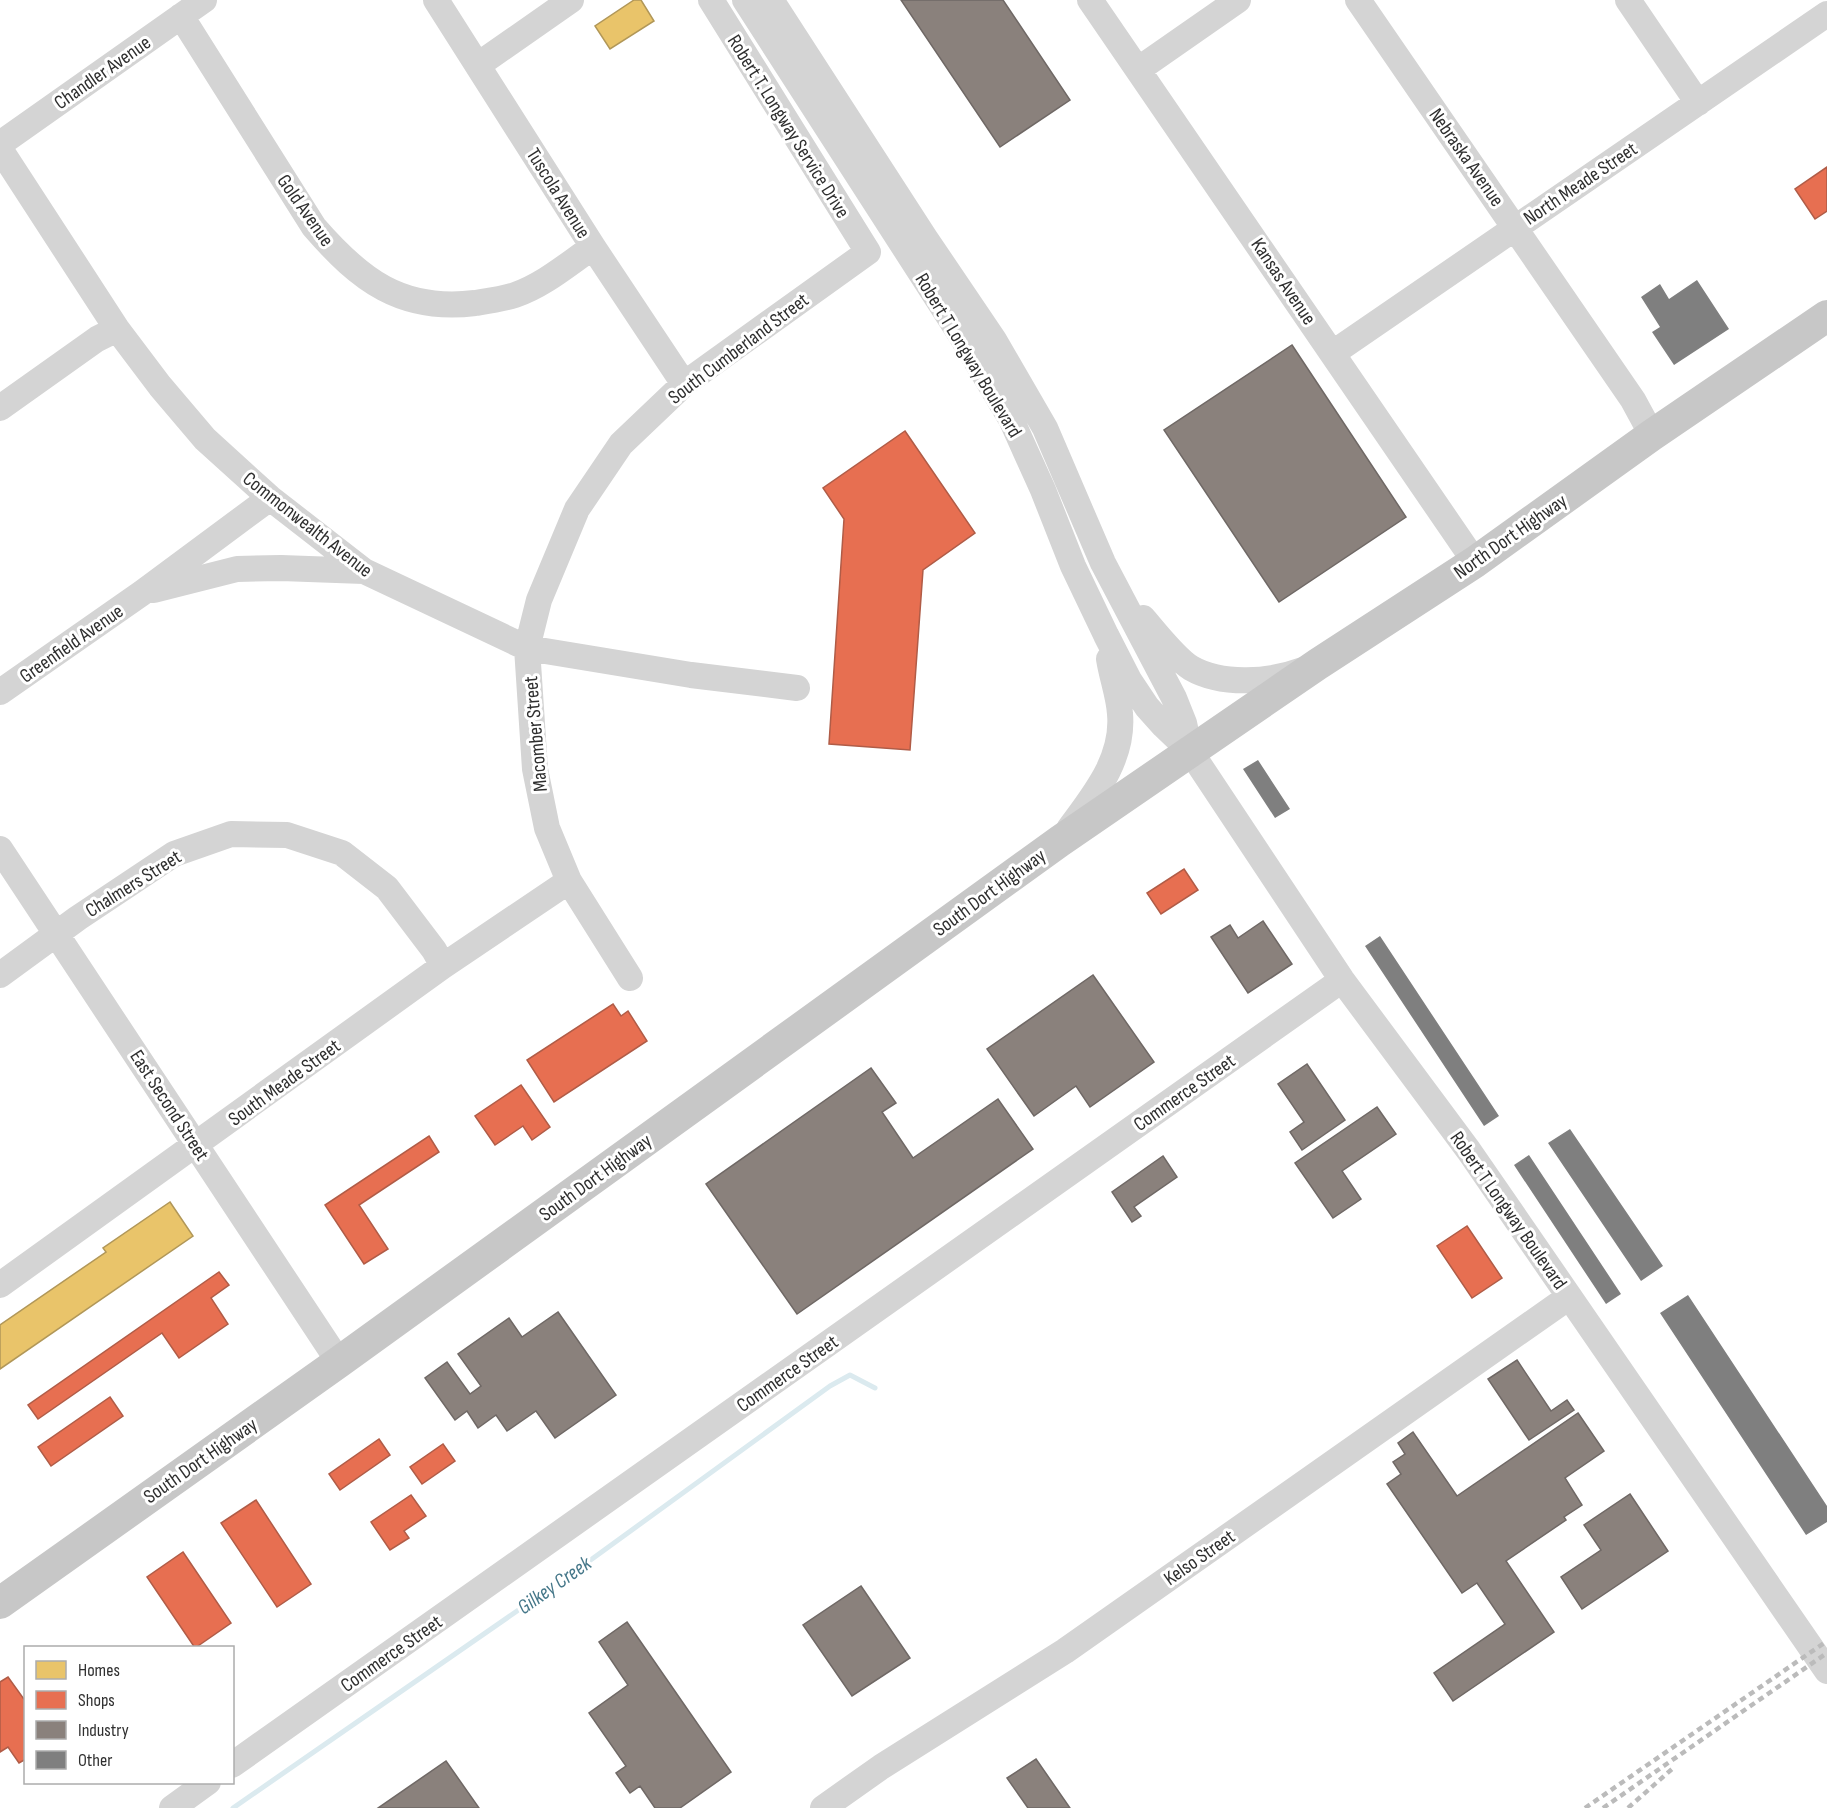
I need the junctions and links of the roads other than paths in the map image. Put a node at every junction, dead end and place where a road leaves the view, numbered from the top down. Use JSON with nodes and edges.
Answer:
{"nodes":[{"id":1,"x":204,"y":0,"type":"edge"},
{"id":2,"x":436,"y":0,"type":"edge"},
{"id":3,"x":571,"y":0,"type":"edge"},
{"id":4,"x":711,"y":0,"type":"edge"},
{"id":5,"x":745,"y":0,"type":"edge"},
{"id":6,"x":771,"y":0,"type":"edge"},
{"id":7,"x":1090,"y":0,"type":"edge"},
{"id":8,"x":1238,"y":0,"type":"edge"},
{"id":9,"x":1358,"y":0,"type":"edge"},
{"id":10,"x":1628,"y":0,"type":"edge"},
{"id":11,"x":1827,"y":14,"type":"edge"},
{"id":12,"x":182,"y":16,"type":"junction"},
{"id":13,"x":478,"y":65,"type":"junction"},
{"id":14,"x":1138,"y":69,"type":"junction"},
{"id":15,"x":1698,"y":103,"type":"junction"},
{"id":16,"x":0,"y":144,"type":"edge"},
{"id":17,"x":0,"y":149,"type":"edge"},
{"id":18,"x":1515,"y":227,"type":"junction"},
{"id":19,"x":593,"y":247,"type":"junction"},
{"id":20,"x":868,"y":252,"type":"joint"},
{"id":21,"x":964,"y":297,"type":"junction"},
{"id":22,"x":1827,"y":316,"type":"edge"},
{"id":23,"x":955,"y":327,"type":"junction"},
{"id":24,"x":117,"y":329,"type":"junction"},
{"id":25,"x":1333,"y":353,"type":"junction"},
{"id":26,"x":684,"y":384,"type":"junction"},
{"id":27,"x":0,"y":408,"type":"edge"},
{"id":28,"x":1652,"y":435,"type":"junction"},
{"id":29,"x":270,"y":498,"type":"junction"},
{"id":30,"x":1475,"y":562,"type":"junction"},
{"id":31,"x":1103,"y":563,"type":"junction"},
{"id":32,"x":364,"y":571,"type":"junction"},
{"id":33,"x":142,"y":593,"type":"junction"},
{"id":34,"x":1106,"y":635,"type":"junction"},
{"id":35,"x":527,"y":648,"type":"junction"},
{"id":36,"x":1318,"y":664,"type":"junction"},
{"id":37,"x":796,"y":688,"type":"dead end"},
{"id":38,"x":0,"y":693,"type":"edge"},
{"id":39,"x":1190,"y":751,"type":"junction"},
{"id":40,"x":1060,"y":841,"type":"junction"},
{"id":41,"x":0,"y":849,"type":"edge"},
{"id":42,"x":569,"y":880,"type":"junction"},
{"id":43,"x":57,"y":934,"type":"junction"},
{"id":44,"x":443,"y":966,"type":"junction"},
{"id":45,"x":0,"y":975,"type":"edge"},
{"id":46,"x":630,"y":978,"type":"dead end"},
{"id":47,"x":1342,"y":980,"type":"junction"},
{"id":48,"x":196,"y":1145,"type":"junction"},
{"id":49,"x":0,"y":1285,"type":"edge"},
{"id":50,"x":1569,"y":1297,"type":"junction"},
{"id":51,"x":339,"y":1362,"type":"junction"},
{"id":52,"x":0,"y":1602,"type":"edge"},
{"id":53,"x":1827,"y":1671,"type":"edge"},
{"id":54,"x":234,"y":1764,"type":"edge"},
{"id":55,"x":205,"y":1784,"type":"edge"},
{"id":56,"x":172,"y":1808,"type":"edge"},
{"id":57,"x":823,"y":1808,"type":"edge"}],
"edges":[{"from":1,"to":12,"type":"street","name":"Chandler Avenue"},
{"from":2,"to":13,"type":"street","name":"Tuscola Avenue"},
{"from":3,"to":13,"type":"street"},
{"from":4,"to":20,"type":"street","name":"Robert T. Longway Service Drive"},
{"from":5,"to":23,"type":"street","name":"Robert T Longway Boulevard"},
{"from":6,"to":21,"type":"street","name":"Robert T Longway Boulevard"},
{"from":7,"to":14,"type":"street","name":"Kansas Avenue"},
{"from":8,"to":14,"type":"street"},
{"from":9,"to":18,"type":"street","name":"Nebraska Avenue"},
{"from":10,"to":15,"type":"street"},
{"from":11,"to":15,"type":"street","name":"North Meade Street"},
{"from":12,"to":16,"type":"street","name":"Chandler Avenue"},
{"from":12,"to":19,"type":"street","name":"Gold Avenue"},
{"from":13,"to":19,"type":"street","name":"Tuscola Avenue"},
{"from":14,"to":25,"type":"street","name":"Kansas Avenue"},
{"from":15,"to":18,"type":"street","name":"North Meade Street"},
{"from":17,"to":24,"type":"street","name":"Commonwealth Avenue"},
{"from":18,"to":25,"type":"street","name":"North Meade Street"},
{"from":18,"to":28,"type":"street","name":"Nebraska Avenue"},
{"from":19,"to":26,"type":"street","name":"Tuscola Avenue"},
{"from":20,"to":26,"type":"street","name":"South Cumberland Street"},
{"from":21,"to":23,"type":"street"},
{"from":21,"to":31,"type":"street","name":"Robert T Longway Boulevard"},
{"from":22,"to":28,"type":"main road","name":"North Dort Highway"},
{"from":23,"to":34,"type":"street","name":"Robert T Longway Boulevard"},
{"from":24,"to":27,"type":"street"},
{"from":24,"to":29,"type":"street","name":"Commonwealth Avenue"},
{"from":25,"to":30,"type":"street","name":"Kansas Avenue"},
{"from":26,"to":35,"type":"street","name":"South Cumberland Street"},
{"from":28,"to":30,"type":"main road","name":"North Dort Highway"},
{"from":29,"to":32,"type":"street","name":"Commonwealth Avenue"},
{"from":29,"to":33,"type":"street","name":"Greenfield Avenue"},
{"from":30,"to":36,"type":"main road","name":"North Dort Highway"},
{"from":31,"to":36,"type":"street"},
{"from":31,"to":39,"type":"street","name":"Robert T Longway Boulevard"},
{"from":32,"to":33,"type":"street","name":"Greenfield Avenue"},
{"from":32,"to":35,"type":"street","name":"Commonwealth Avenue"},
{"from":33,"to":38,"type":"street","name":"Greenfield Avenue"},
{"from":34,"to":39,"type":"street","name":"Robert T Longway Boulevard"},
{"from":34,"to":40,"type":"street"},
{"from":35,"to":37,"type":"street","name":"Commonwealth Avenue"},
{"from":35,"to":42,"type":"street","name":"Macomber Street"},
{"from":36,"to":39,"type":"main road","name":"North Dort Highway"},
{"from":39,"to":40,"type":"main road","name":"South Dort Highway"},
{"from":39,"to":47,"type":"street","name":"Robert T Longway Boulevard"},
{"from":40,"to":51,"type":"main road","name":"South Dort Highway"},
{"from":41,"to":43,"type":"street","name":"East Second Street"},
{"from":42,"to":44,"type":"street","name":"South Meade Street"},
{"from":42,"to":46,"type":"street","name":"Macomber Street"},
{"from":43,"to":44,"type":"street","name":"Chalmers Street"},
{"from":43,"to":45,"type":"street","name":"Chalmers Street"},
{"from":43,"to":48,"type":"street","name":"East Second Street"},
{"from":44,"to":48,"type":"street","name":"South Meade Street"},
{"from":47,"to":50,"type":"street","name":"Robert T Longway Boulevard"},
{"from":47,"to":54,"type":"street","name":"Commerce Street"},
{"from":48,"to":49,"type":"street","name":"South Meade Street"},
{"from":48,"to":51,"type":"street","name":"East Second Street"},
{"from":50,"to":53,"type":"street","name":"Robert T Longway Boulevard"},
{"from":50,"to":57,"type":"street","name":"Kelso Street"},
{"from":51,"to":52,"type":"main road","name":"South Dort Highway"},
{"from":55,"to":56,"type":"street"}]}
